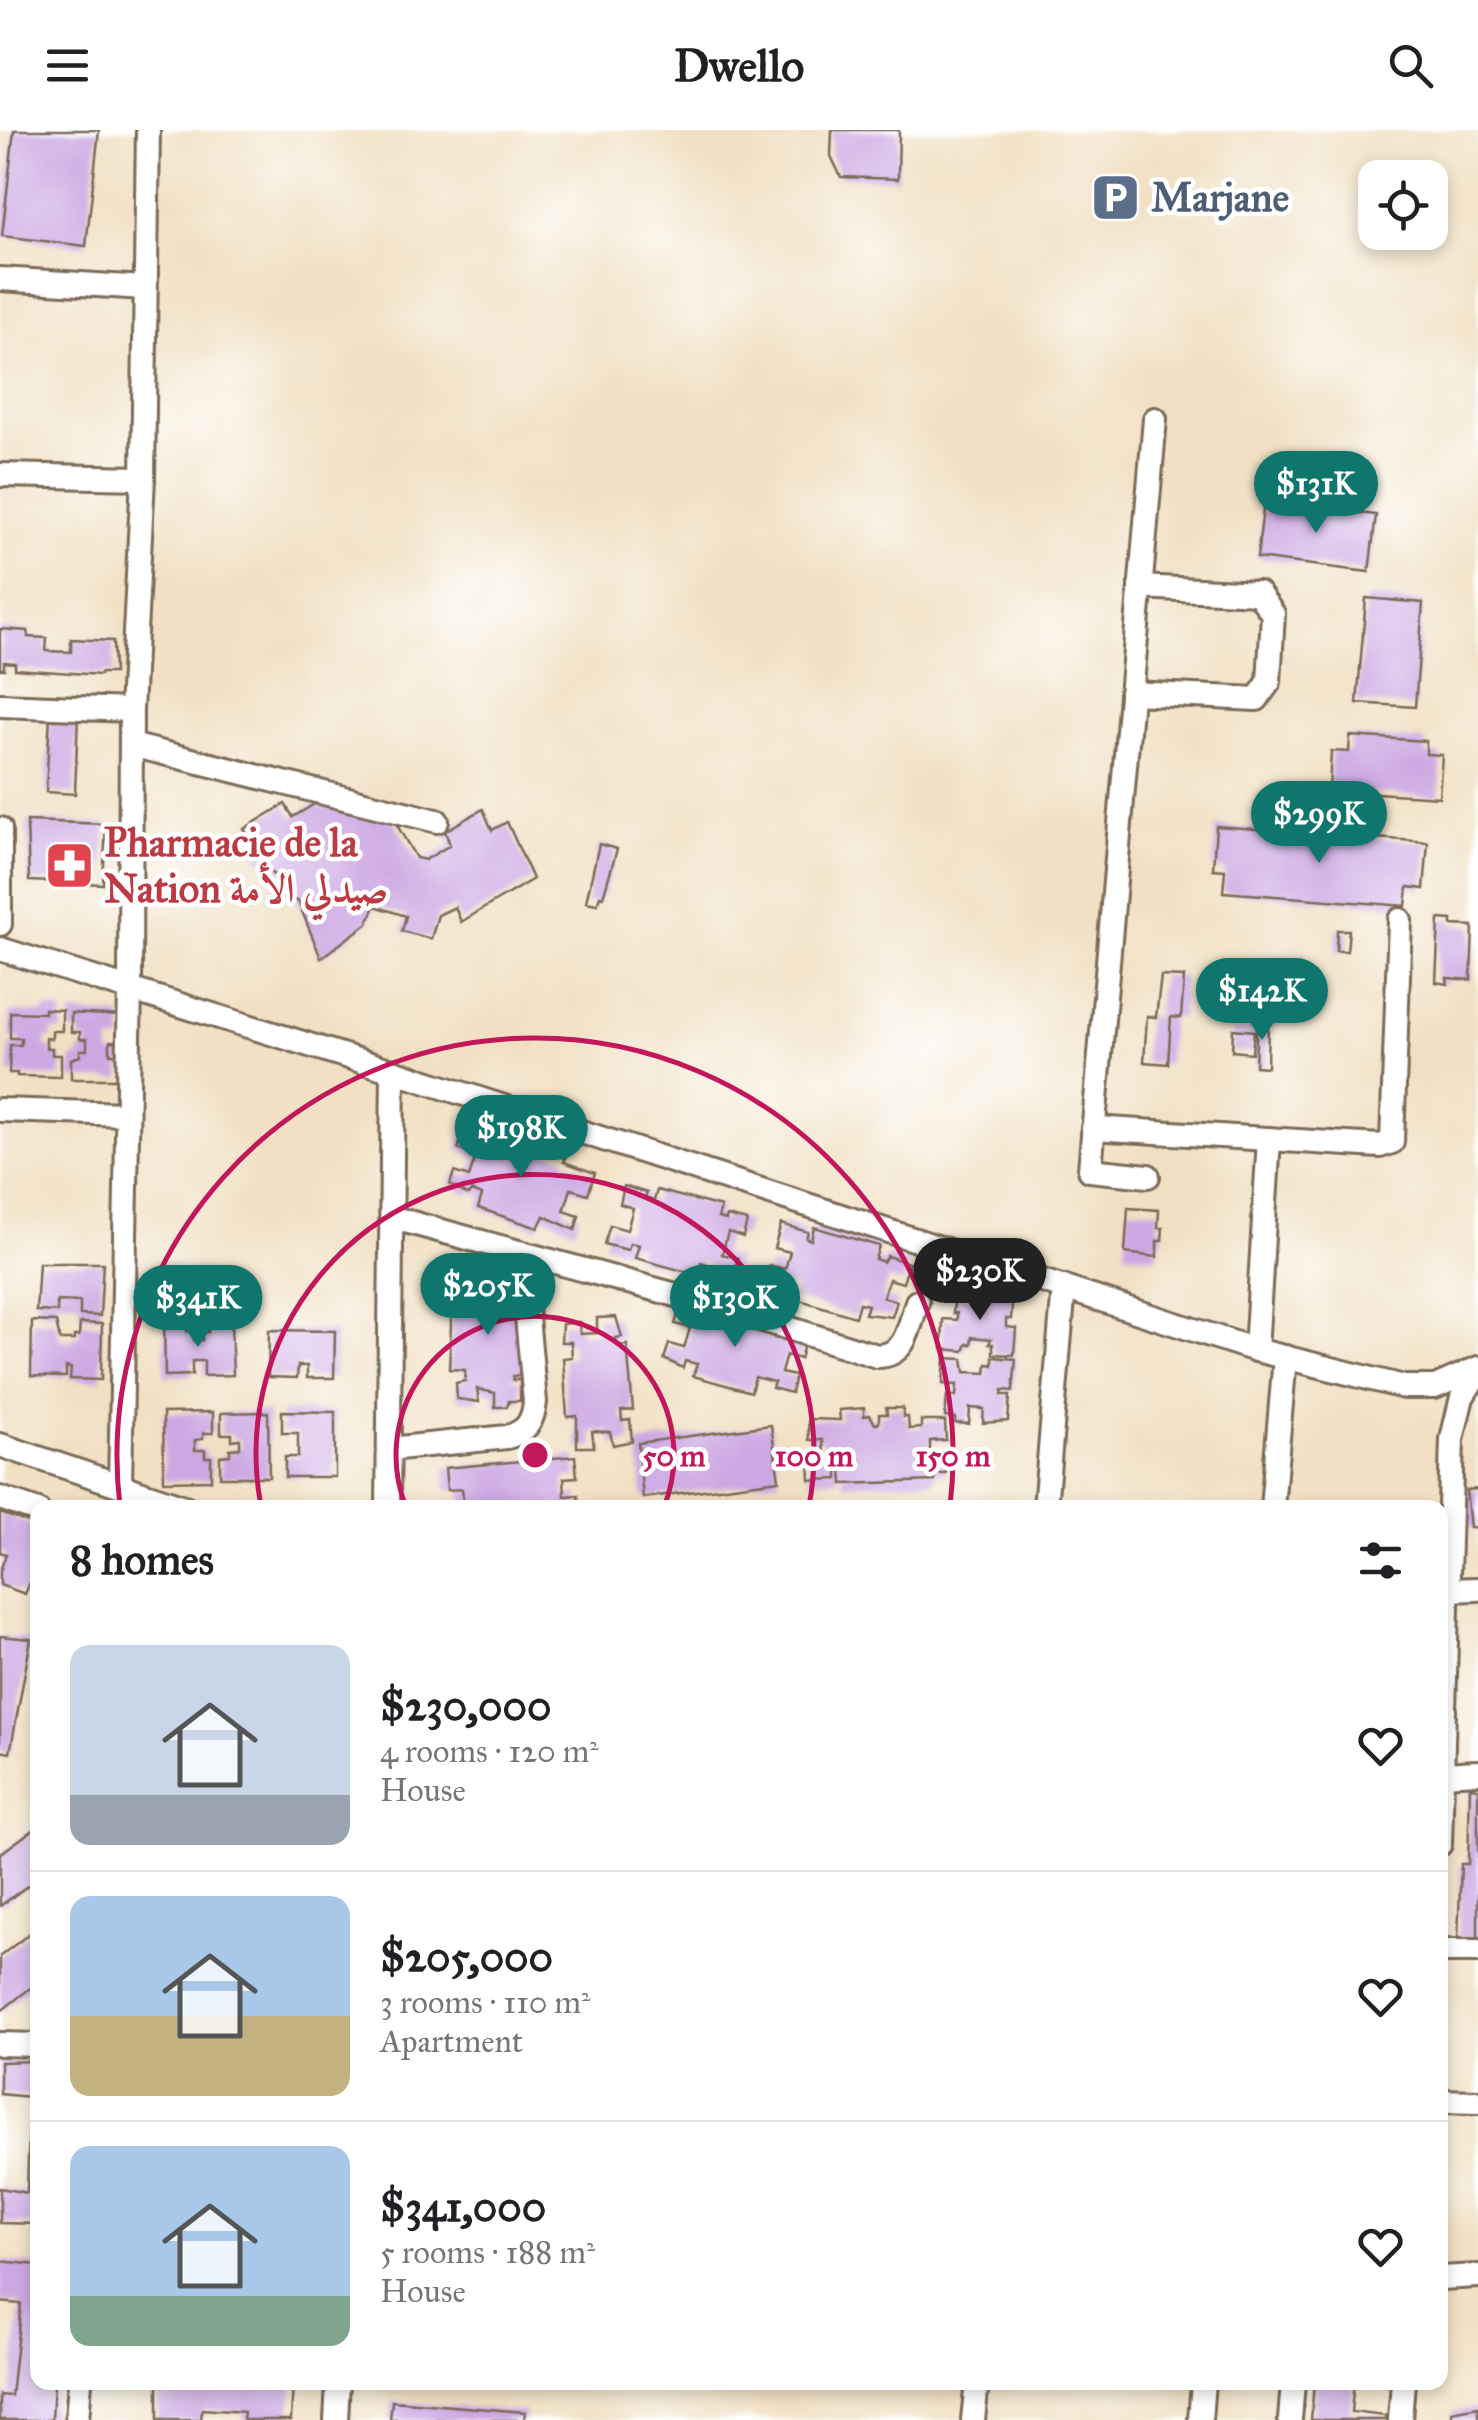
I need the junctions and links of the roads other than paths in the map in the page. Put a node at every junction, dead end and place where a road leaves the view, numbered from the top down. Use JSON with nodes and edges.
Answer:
{"nodes":[{"id":1,"x":148,"y":130,"type":"edge"},
{"id":2,"x":0,"y":278,"type":"edge"},
{"id":3,"x":145,"y":288,"type":"junction"},
{"id":4,"x":1154,"y":419,"type":"dead end"},
{"id":5,"x":0,"y":474,"type":"edge"},
{"id":6,"x":143,"y":478,"type":"junction"},
{"id":7,"x":1140,"y":587,"type":"junction"},
{"id":8,"x":1131,"y":693,"type":"junction"},
{"id":9,"x":0,"y":705,"type":"edge"},
{"id":10,"x":131,"y":710,"type":"junction"},
{"id":11,"x":131,"y":745,"type":"junction"},
{"id":12,"x":437,"y":821,"type":"dead end"},
{"id":13,"x":0,"y":829,"type":"edge"},
{"id":14,"x":1400,"y":920,"type":"dead end"},
{"id":15,"x":0,"y":924,"type":"edge"},
{"id":16,"x":0,"y":949,"type":"edge"},
{"id":17,"x":130,"y":988,"type":"junction"},
{"id":18,"x":393,"y":1072,"type":"junction"},
{"id":19,"x":0,"y":1110,"type":"edge"},
{"id":20,"x":126,"y":1114,"type":"junction"},
{"id":21,"x":1094,"y":1128,"type":"junction"},
{"id":22,"x":1269,"y":1139,"type":"junction"},
{"id":23,"x":1148,"y":1176,"type":"dead end"},
{"id":24,"x":394,"y":1218,"type":"junction"},
{"id":25,"x":521,"y":1253,"type":"junction"},
{"id":26,"x":1064,"y":1287,"type":"junction"},
{"id":27,"x":917,"y":1302,"type":"dead end"},
{"id":28,"x":1256,"y":1350,"type":"junction"},
{"id":29,"x":1285,"y":1357,"type":"junction"},
{"id":30,"x":1478,"y":1370,"type":"edge"},
{"id":31,"x":0,"y":1445,"type":"edge"},
{"id":32,"x":390,"y":1450,"type":"junction"},
{"id":33,"x":120,"y":1486,"type":"junction"},
{"id":34,"x":0,"y":1498,"type":"edge"},
{"id":35,"x":163,"y":1500,"type":"edge"},
{"id":36,"x":388,"y":1500,"type":"edge"},
{"id":37,"x":1047,"y":1500,"type":"edge"},
{"id":38,"x":1273,"y":1500,"type":"edge"},
{"id":39,"x":30,"y":1508,"type":"edge"},
{"id":40,"x":1448,"y":1540,"type":"edge"},
{"id":41,"x":1478,"y":1589,"type":"edge"},
{"id":42,"x":1448,"y":1590,"type":"edge"},
{"id":43,"x":1478,"y":1772,"type":"edge"},
{"id":44,"x":1448,"y":1774,"type":"edge"},
{"id":45,"x":1448,"y":1951,"type":"edge"},
{"id":46,"x":1478,"y":1951,"type":"edge"},
{"id":47,"x":0,"y":2044,"type":"edge"},
{"id":48,"x":30,"y":2045,"type":"edge"},
{"id":49,"x":1448,"y":2100,"type":"edge"},
{"id":50,"x":1478,"y":2102,"type":"edge"},
{"id":51,"x":1478,"y":2276,"type":"edge"},
{"id":52,"x":1448,"y":2278,"type":"edge"},
{"id":53,"x":79,"y":2390,"type":"edge"},
{"id":54,"x":338,"y":2390,"type":"edge"},
{"id":55,"x":976,"y":2390,"type":"edge"},
{"id":56,"x":1202,"y":2390,"type":"edge"},
{"id":57,"x":1293,"y":2390,"type":"edge"},
{"id":58,"x":1402,"y":2390,"type":"edge"},
{"id":59,"x":77,"y":2420,"type":"edge"},
{"id":60,"x":336,"y":2420,"type":"edge"},
{"id":61,"x":973,"y":2420,"type":"edge"},
{"id":62,"x":1200,"y":2420,"type":"edge"},
{"id":63,"x":1290,"y":2420,"type":"edge"},
{"id":64,"x":1400,"y":2420,"type":"edge"}],
"edges":[{"from":1,"to":3,"type":"street"},
{"from":2,"to":3,"type":"street"},
{"from":3,"to":6,"type":"street"},
{"from":4,"to":7,"type":"street"},
{"from":5,"to":6,"type":"street"},
{"from":6,"to":10,"type":"street"},
{"from":7,"to":8,"type":"street"},
{"from":7,"to":8,"type":"street"},
{"from":8,"to":21,"type":"street"},
{"from":9,"to":10,"type":"street"},
{"from":10,"to":11,"type":"street"},
{"from":11,"to":12,"type":"street"},
{"from":11,"to":17,"type":"street"},
{"from":13,"to":15,"type":"street"},
{"from":14,"to":22,"type":"street"},
{"from":16,"to":17,"type":"street"},
{"from":17,"to":18,"type":"street"},
{"from":17,"to":20,"type":"street"},
{"from":18,"to":24,"type":"street"},
{"from":18,"to":26,"type":"street"},
{"from":19,"to":20,"type":"street"},
{"from":20,"to":33,"type":"street"},
{"from":21,"to":22,"type":"street"},
{"from":21,"to":23,"type":"street"},
{"from":22,"to":28,"type":"street"},
{"from":24,"to":25,"type":"street"},
{"from":24,"to":32,"type":"street"},
{"from":25,"to":27,"type":"street"},
{"from":25,"to":32,"type":"street"},
{"from":26,"to":28,"type":"street"},
{"from":26,"to":37,"type":"street"},
{"from":28,"to":29,"type":"street"},
{"from":29,"to":30,"type":"street"},
{"from":29,"to":38,"type":"street"},
{"from":30,"to":40,"type":"street"},
{"from":31,"to":33,"type":"street"},
{"from":32,"to":36,"type":"street"},
{"from":33,"to":35,"type":"street"},
{"from":34,"to":39,"type":"street"},
{"from":41,"to":42,"type":"street"},
{"from":43,"to":44,"type":"street"},
{"from":45,"to":46,"type":"street"},
{"from":47,"to":48,"type":"street"},
{"from":49,"to":50,"type":"street"},
{"from":51,"to":52,"type":"street"},
{"from":53,"to":59,"type":"street"},
{"from":54,"to":60,"type":"street"},
{"from":55,"to":61,"type":"street"},
{"from":56,"to":62,"type":"street"},
{"from":57,"to":63,"type":"street"},
{"from":58,"to":64,"type":"street"}]}
